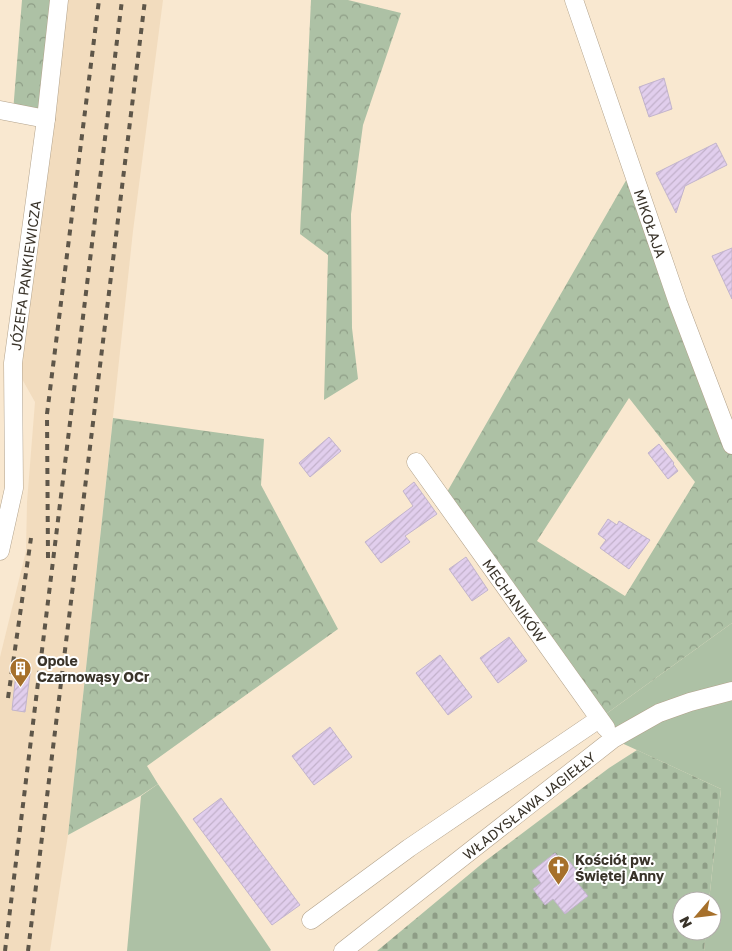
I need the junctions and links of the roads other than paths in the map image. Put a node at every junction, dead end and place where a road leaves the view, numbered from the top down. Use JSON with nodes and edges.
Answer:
{"nodes":[{"id":1,"x":60,"y":0,"type":"edge"},
{"id":2,"x":574,"y":0,"type":"edge"},
{"id":3,"x":0,"y":110,"type":"edge"},
{"id":4,"x":46,"y":119,"type":"junction"},
{"id":5,"x":732,"y":445,"type":"edge"},
{"id":6,"x":416,"y":462,"type":"dead end"},
{"id":7,"x":7,"y":486,"type":"edge"},
{"id":8,"x":0,"y":551,"type":"edge"},
{"id":9,"x":732,"y":691,"type":"edge"},
{"id":10,"x":599,"y":719,"type":"junction"},
{"id":11,"x":613,"y":739,"type":"junction"},
{"id":12,"x":311,"y":920,"type":"dead end"},
{"id":13,"x":343,"y":951,"type":"edge"}],
"edges":[{"from":1,"to":4,"type":"street","name":"JÓZEFA PANKIEWICZA"},
{"from":2,"to":5,"type":"street","name":"MIKOŁAJA"},
{"from":3,"to":4,"type":"street"},
{"from":4,"to":7,"type":"street","name":"JÓZEFA PANKIEWICZA"},
{"from":6,"to":10,"type":"street","name":"MECHANIKÓW"},
{"from":7,"to":8,"type":"street","name":"JÓZEFA PANKIEWICZA"},
{"from":9,"to":11,"type":"street","name":"WŁADYSŁAWA JAGIEŁŁY"},
{"from":10,"to":11,"type":"street","name":"MECHANIKÓW"},
{"from":10,"to":12,"type":"street"},
{"from":11,"to":13,"type":"street","name":"WŁADYSŁAWA JAGIEŁŁY"}]}
